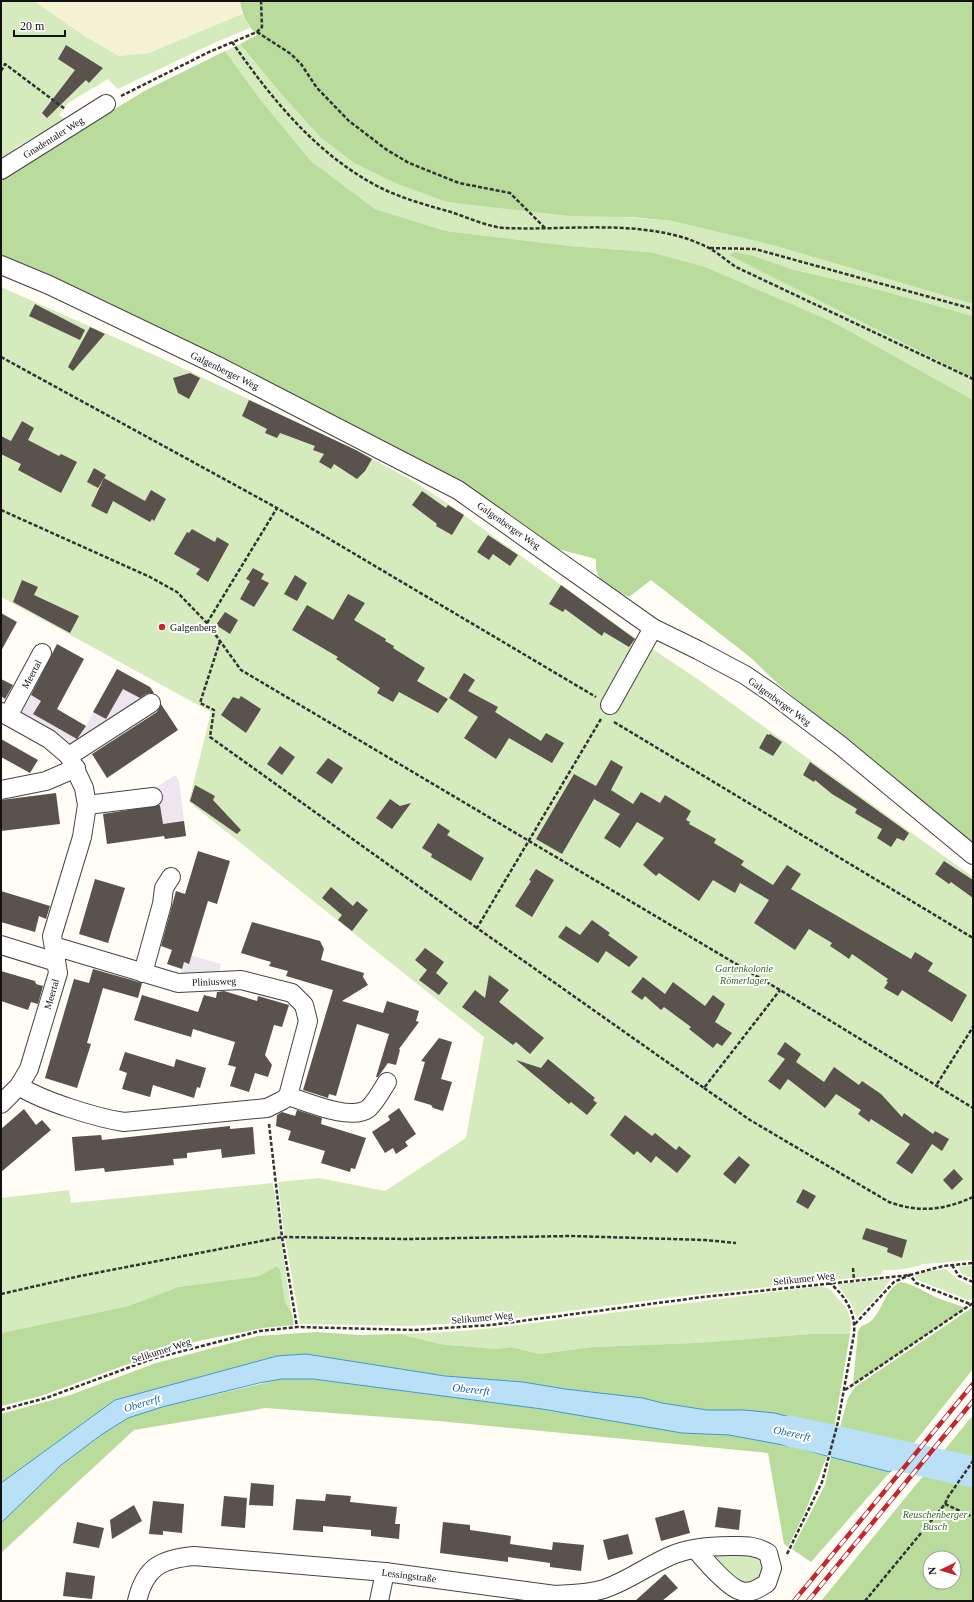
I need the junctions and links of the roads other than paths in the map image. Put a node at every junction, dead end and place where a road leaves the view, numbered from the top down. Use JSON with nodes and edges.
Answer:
{"nodes":[{"id":1,"x":106,"y":104,"type":"road end"},
{"id":2,"x":1,"y":170,"type":"edge"},
{"id":3,"x":1,"y":265,"type":"edge"},
{"id":4,"x":653,"y":628,"type":"junction"},
{"id":5,"x":42,"y":653,"type":"dead end"},
{"id":6,"x":151,"y":703,"type":"dead end"},
{"id":7,"x":607,"y":710,"type":"road end"},
{"id":8,"x":4,"y":714,"type":"edge"},
{"id":9,"x":72,"y":762,"type":"junction"},
{"id":10,"x":1,"y":790,"type":"edge"},
{"id":11,"x":153,"y":797,"type":"dead end"},
{"id":12,"x":87,"y":805,"type":"junction"},
{"id":13,"x":973,"y":855,"type":"edge"},
{"id":14,"x":171,"y":878,"type":"dead end"},
{"id":15,"x":1,"y":945,"type":"edge"},
{"id":16,"x":55,"y":954,"type":"junction"},
{"id":17,"x":143,"y":973,"type":"junction"},
{"id":18,"x":387,"y":1082,"type":"dead end"},
{"id":19,"x":19,"y":1086,"type":"junction"},
{"id":20,"x":288,"y":1096,"type":"junction"},
{"id":21,"x":1,"y":1104,"type":"edge"},
{"id":22,"x":695,"y":1549,"type":"dead end"},
{"id":23,"x":386,"y":1572,"type":"junction"},
{"id":24,"x":578,"y":1598,"type":"edge"},
{"id":25,"x":137,"y":1601,"type":"edge"},
{"id":26,"x":379,"y":1601,"type":"edge"}],
"edges":[{"from":1,"to":2,"type":"street","name":"Gnadentaler Weg"},
{"from":3,"to":4,"type":"street","name":"Galgenberger Weg"},
{"from":4,"to":7,"type":"street"},
{"from":4,"to":13,"type":"street","name":"Galgenberger Weg"},
{"from":5,"to":8,"type":"street","name":"Meertal"},
{"from":6,"to":9,"type":"street"},
{"from":8,"to":9,"type":"street","name":"Meertal"},
{"from":9,"to":10,"type":"street"},
{"from":9,"to":12,"type":"street","name":"Meertal"},
{"from":11,"to":12,"type":"street"},
{"from":12,"to":16,"type":"street","name":"Meertal"},
{"from":14,"to":17,"type":"street"},
{"from":15,"to":16,"type":"street","name":"Pliniusweg"},
{"from":16,"to":17,"type":"street","name":"Pliniusweg"},
{"from":16,"to":19,"type":"street","name":"Meertal"},
{"from":17,"to":20,"type":"street","name":"Pliniusweg"},
{"from":18,"to":20,"type":"street"},
{"from":19,"to":20,"type":"street"},
{"from":19,"to":21,"type":"street","name":"Meertal"},
{"from":22,"to":24,"type":"street","name":"Lessingstraße"},
{"from":23,"to":24,"type":"street","name":"Lessingstraße"},
{"from":23,"to":25,"type":"street","name":"Lessingstraße"},
{"from":23,"to":26,"type":"street"}]}
